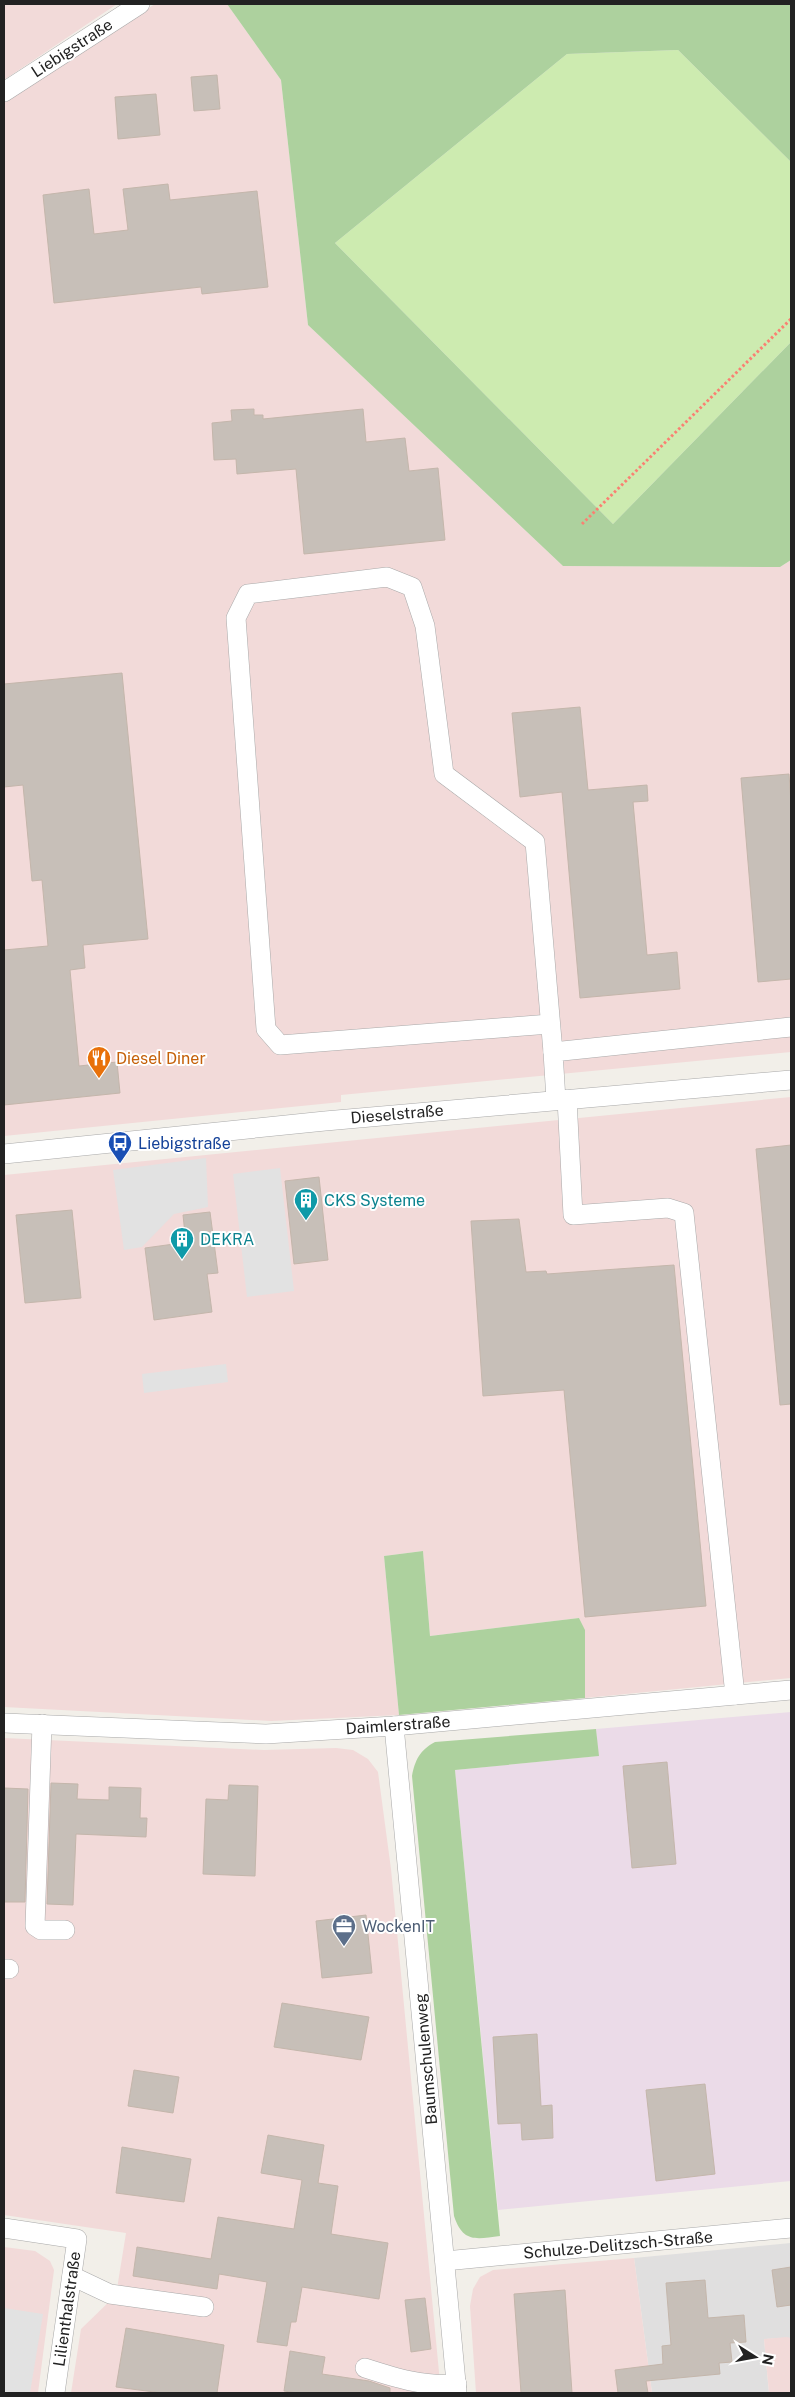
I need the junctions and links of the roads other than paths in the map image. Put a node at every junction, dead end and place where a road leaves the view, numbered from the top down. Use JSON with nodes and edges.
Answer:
{"nodes":[{"id":1,"x":133,"y":6,"type":"edge"},
{"id":2,"x":4,"y":92,"type":"edge"},
{"id":3,"x":550,"y":1024,"type":"junction"},
{"id":4,"x":791,"y":1027,"type":"edge"},
{"id":5,"x":552,"y":1052,"type":"junction"},
{"id":6,"x":791,"y":1080,"type":"edge"},
{"id":7,"x":561,"y":1100,"type":"junction"},
{"id":8,"x":4,"y":1154,"type":"edge"},
{"id":9,"x":791,"y":1690,"type":"edge"},
{"id":10,"x":736,"y":1695,"type":"junction"},
{"id":11,"x":4,"y":1723,"type":"edge"},
{"id":12,"x":42,"y":1724,"type":"junction"},
{"id":13,"x":394,"y":1726,"type":"junction"},
{"id":14,"x":65,"y":1930,"type":"dead end"},
{"id":15,"x":4,"y":2228,"type":"edge"},
{"id":16,"x":791,"y":2228,"type":"edge"},
{"id":17,"x":445,"y":2261,"type":"junction"},
{"id":18,"x":72,"y":2276,"type":"junction"},
{"id":19,"x":204,"y":2307,"type":"dead end"},
{"id":20,"x":365,"y":2368,"type":"dead end"},
{"id":21,"x":457,"y":2389,"type":"edge"},
{"id":22,"x":54,"y":2393,"type":"edge"}],
"edges":[{"from":1,"to":2,"type":"street","name":"Liebigstraße"},
{"from":3,"to":3,"type":"street"},
{"from":3,"to":5,"type":"street"},
{"from":4,"to":5,"type":"street"},
{"from":5,"to":7,"type":"street"},
{"from":6,"to":7,"type":"street","name":"Dieselstraße"},
{"from":7,"to":8,"type":"street","name":"Dieselstraße"},
{"from":7,"to":10,"type":"street"},
{"from":9,"to":10,"type":"street","name":"Daimlerstraße"},
{"from":10,"to":13,"type":"street","name":"Daimlerstraße"},
{"from":11,"to":12,"type":"street","name":"Daimlerstraße"},
{"from":12,"to":13,"type":"street","name":"Daimlerstraße"},
{"from":12,"to":14,"type":"street"},
{"from":13,"to":17,"type":"street","name":"Baumschulenweg"},
{"from":15,"to":18,"type":"street","name":"Lilienthalstraße"},
{"from":16,"to":17,"type":"street","name":"Schulze-Delitzsch-Straße"},
{"from":17,"to":21,"type":"street","name":"Baumschulenweg"},
{"from":18,"to":19,"type":"street"},
{"from":18,"to":22,"type":"street","name":"Lilienthalstraße"},
{"from":20,"to":21,"type":"street"}]}
